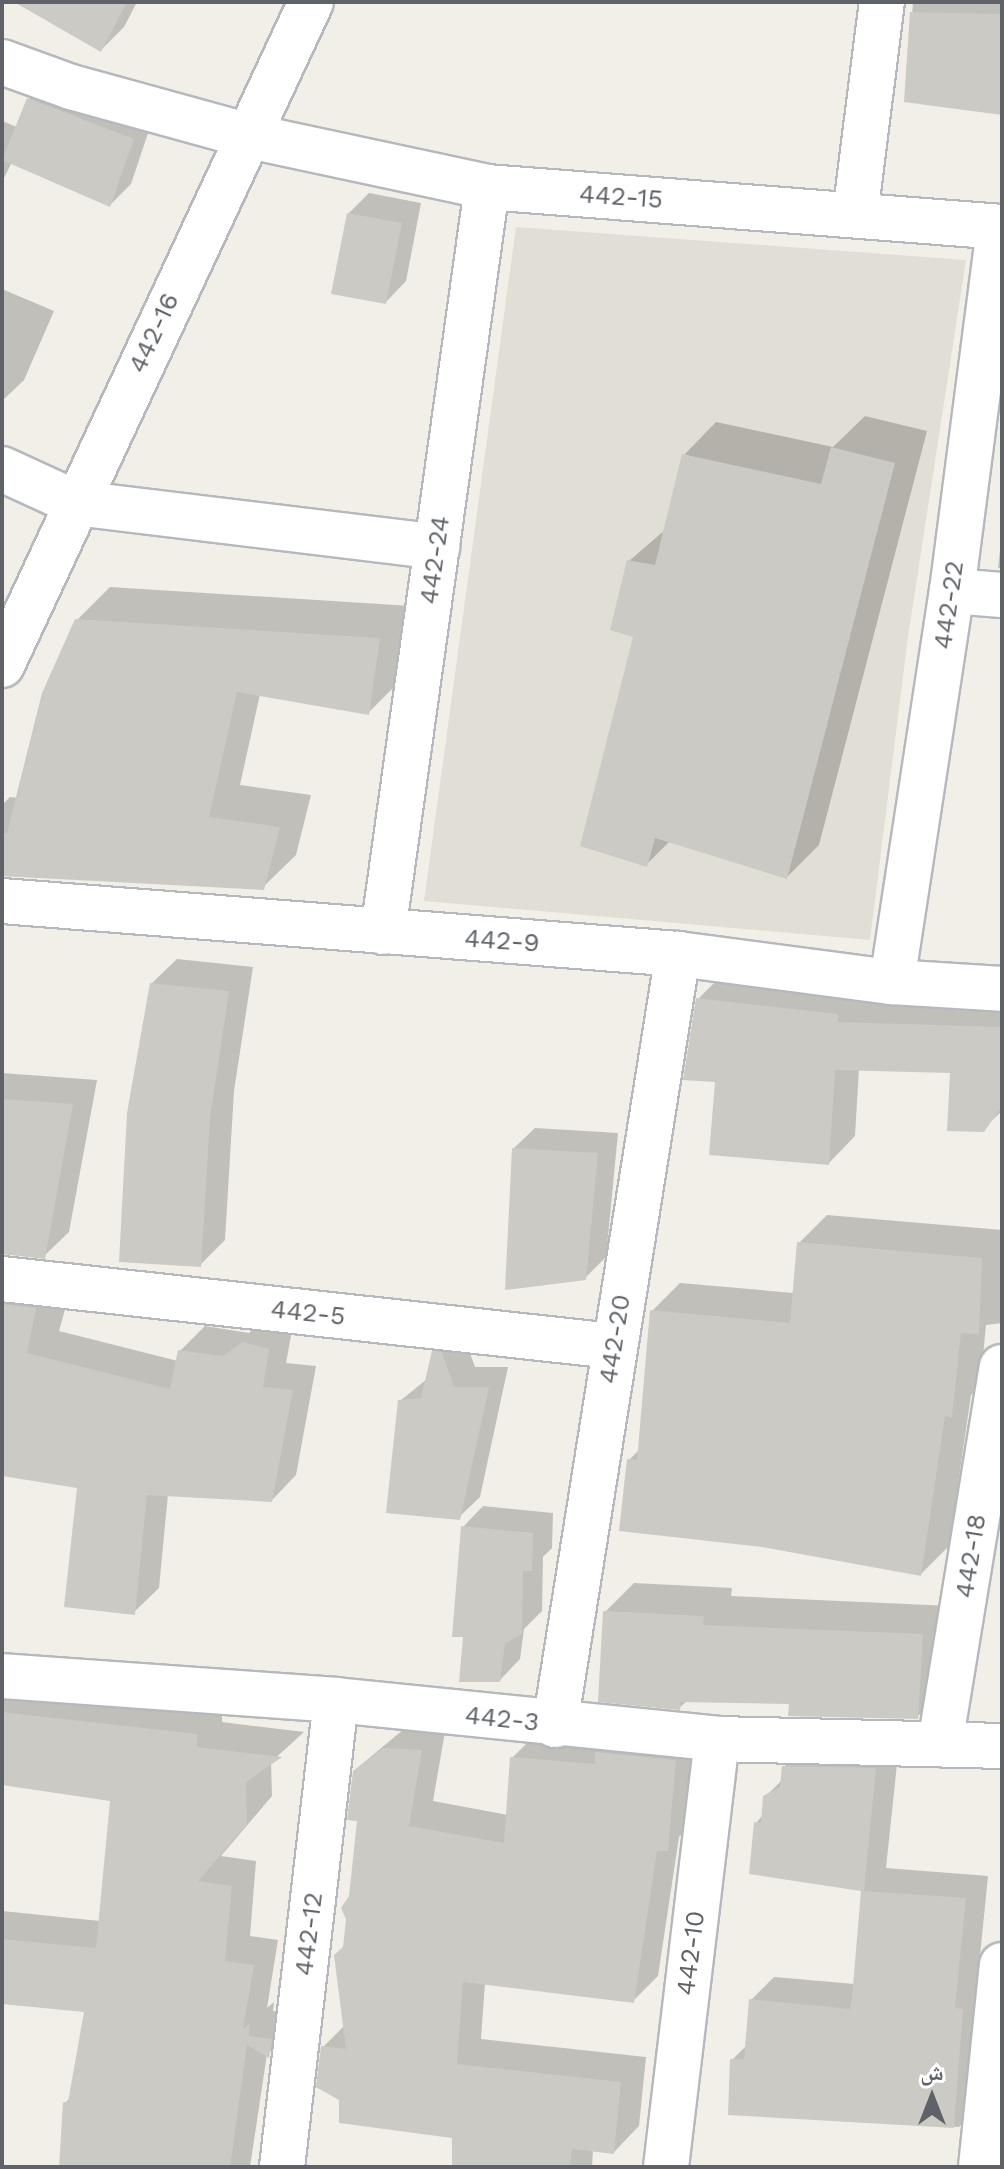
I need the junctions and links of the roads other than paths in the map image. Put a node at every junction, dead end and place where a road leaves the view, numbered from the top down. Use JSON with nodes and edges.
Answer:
{"nodes":[{"id":1,"x":311,"y":2,"type":"edge"},
{"id":2,"x":882,"y":2,"type":"edge"},
{"id":3,"x":2,"y":62,"type":"edge"},
{"id":4,"x":245,"y":135,"type":"junction"},
{"id":5,"x":487,"y":187,"type":"junction"},
{"id":6,"x":855,"y":215,"type":"junction"},
{"id":7,"x":1000,"y":227,"type":"edge"},
{"id":8,"x":2,"y":469,"type":"edge"},
{"id":9,"x":76,"y":503,"type":"junction"},
{"id":10,"x":437,"y":547,"type":"junction"},
{"id":11,"x":952,"y":591,"type":"junction"},
{"id":12,"x":1002,"y":595,"type":"edge"},
{"id":13,"x":2,"y":665,"type":"edge"},
{"id":14,"x":2,"y":901,"type":"edge"},
{"id":15,"x":383,"y":932,"type":"junction"},
{"id":16,"x":678,"y":954,"type":"junction"},
{"id":17,"x":892,"y":982,"type":"junction"},
{"id":18,"x":1002,"y":989,"type":"edge"},
{"id":19,"x":2,"y":1279,"type":"edge"},
{"id":20,"x":613,"y":1346,"type":"junction"},
{"id":21,"x":1002,"y":1367,"type":"edge"},
{"id":22,"x":2,"y":1676,"type":"edge"},
{"id":23,"x":336,"y":1700,"type":"junction"},
{"id":24,"x":555,"y":1725,"type":"junction"},
{"id":25,"x":717,"y":1739,"type":"junction"},
{"id":26,"x":940,"y":1744,"type":"junction"},
{"id":27,"x":1002,"y":1746,"type":"edge"},
{"id":28,"x":1002,"y":1965,"type":"edge"},
{"id":29,"x":282,"y":2167,"type":"edge"},
{"id":30,"x":666,"y":2167,"type":"edge"},
{"id":31,"x":981,"y":2167,"type":"edge"}],
"edges":[{"from":1,"to":4,"type":"street","name":"442-16"},
{"from":2,"to":6,"type":"street"},
{"from":3,"to":4,"type":"street","name":"442-15"},
{"from":4,"to":5,"type":"street","name":"442-15"},
{"from":4,"to":9,"type":"street","name":"442-16"},
{"from":5,"to":6,"type":"street","name":"442-15"},
{"from":5,"to":10,"type":"street","name":"442-24"},
{"from":6,"to":7,"type":"street","name":"442-15"},
{"from":7,"to":11,"type":"street","name":"442-22"},
{"from":8,"to":9,"type":"street"},
{"from":9,"to":10,"type":"street"},
{"from":9,"to":13,"type":"street","name":"442-16"},
{"from":10,"to":15,"type":"street","name":"442-24"},
{"from":11,"to":12,"type":"street"},
{"from":11,"to":17,"type":"street","name":"442-22"},
{"from":14,"to":15,"type":"street","name":"442-9"},
{"from":15,"to":16,"type":"street","name":"442-9"},
{"from":16,"to":17,"type":"street","name":"442-9"},
{"from":16,"to":20,"type":"street","name":"442-20"},
{"from":17,"to":18,"type":"street","name":"442-9"},
{"from":19,"to":20,"type":"street","name":"442-5"},
{"from":20,"to":24,"type":"street","name":"442-20"},
{"from":21,"to":26,"type":"street","name":"442-18"},
{"from":22,"to":23,"type":"street","name":"442-3"},
{"from":23,"to":24,"type":"street","name":"442-3"},
{"from":23,"to":29,"type":"street","name":"442-12"},
{"from":24,"to":25,"type":"street","name":"442-3"},
{"from":25,"to":26,"type":"street","name":"442-3"},
{"from":25,"to":30,"type":"street","name":"442-10"},
{"from":26,"to":27,"type":"street","name":"442-3"},
{"from":28,"to":31,"type":"street"}]}
